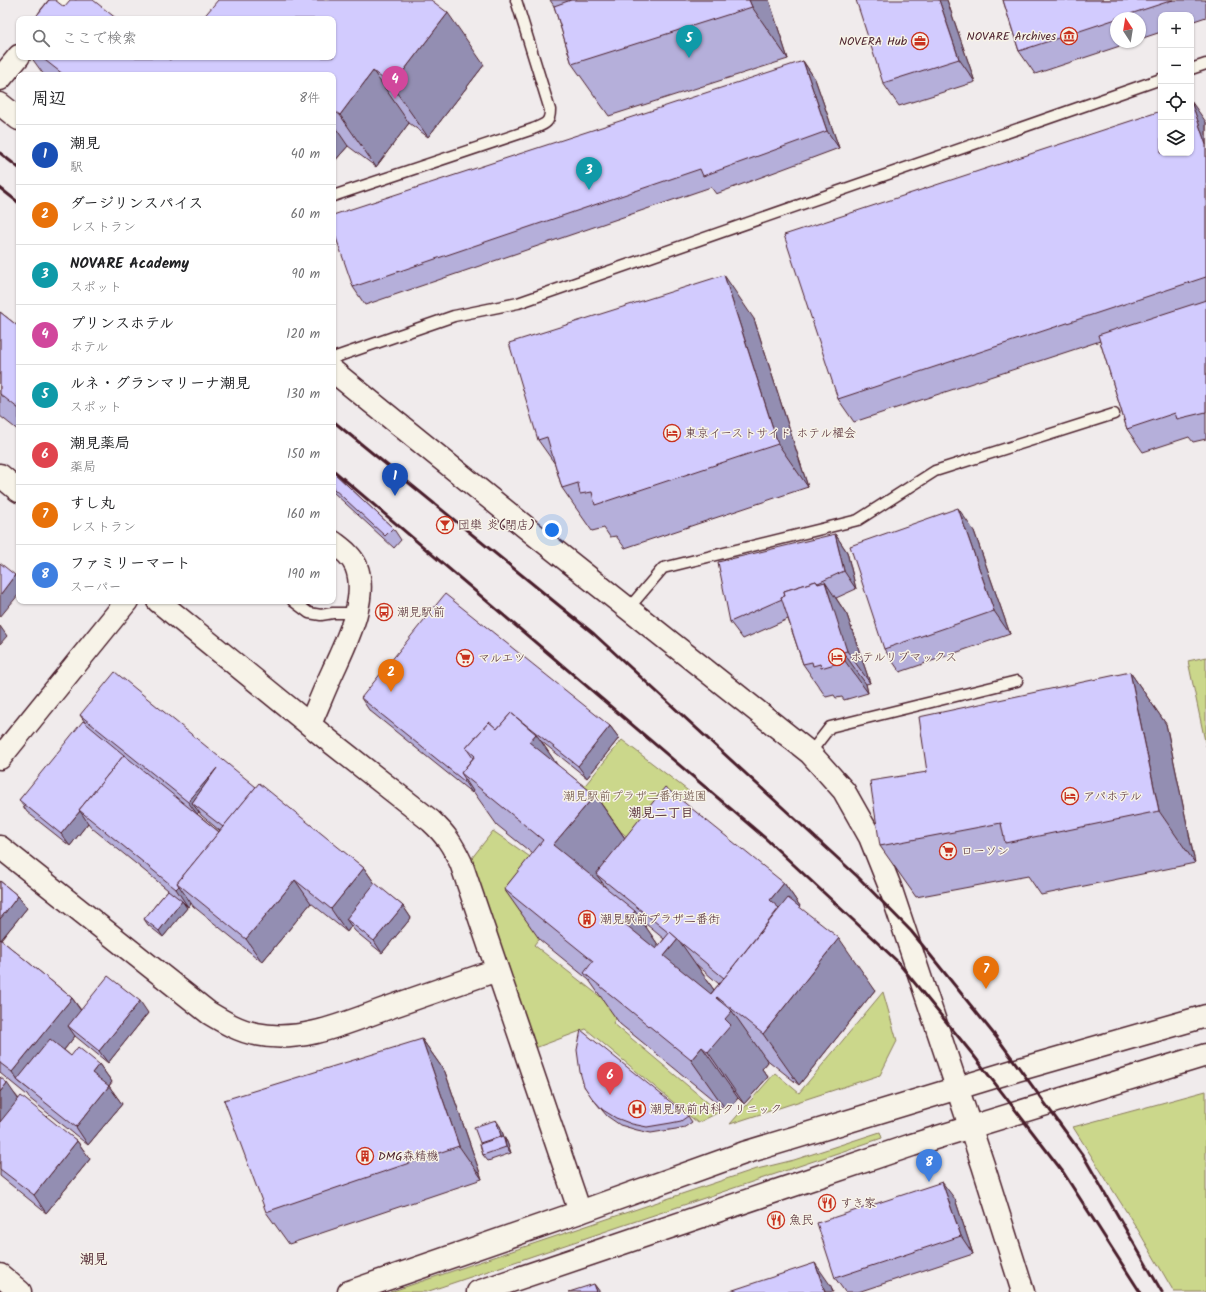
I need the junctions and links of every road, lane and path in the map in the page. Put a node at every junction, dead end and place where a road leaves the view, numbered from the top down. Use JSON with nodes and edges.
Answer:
{"nodes":[{"id":1,"x":64,"y":0,"type":"edge"},
{"id":2,"x":516,"y":0,"type":"edge"},
{"id":3,"x":51,"y":16,"type":"edge"},
{"id":4,"x":16,"y":60,"type":"edge"},
{"id":5,"x":1206,"y":64,"type":"edge"},
{"id":6,"x":1194,"y":68,"type":"edge"},
{"id":7,"x":0,"y":79,"type":"edge"},
{"id":8,"x":1158,"y":80,"type":"edge"},
{"id":9,"x":0,"y":104,"type":"edge"},
{"id":10,"x":16,"y":117,"type":"edge"},
{"id":11,"x":336,"y":195,"type":"edge"},
{"id":12,"x":336,"y":357,"type":"edge"},
{"id":13,"x":336,"y":373,"type":"edge"},
{"id":14,"x":1114,"y":414,"type":"edge"},
{"id":15,"x":0,"y":475,"type":"edge"},
{"id":16,"x":16,"y":488,"type":"edge"},
{"id":17,"x":336,"y":544,"type":"edge"},
{"id":18,"x":125,"y":604,"type":"edge"},
{"id":19,"x":162,"y":604,"type":"edge"},
{"id":20,"x":297,"y":604,"type":"edge"},
{"id":21,"x":628,"y":609,"type":"junction"},
{"id":22,"x":356,"y":613,"type":"junction"},
{"id":23,"x":1017,"y":681,"type":"dead end"},
{"id":24,"x":310,"y":724,"type":"junction"},
{"id":25,"x":810,"y":753,"type":"junction"},
{"id":26,"x":0,"y":758,"type":"edge"},
{"id":27,"x":0,"y":847,"type":"edge"},
{"id":28,"x":497,"y":970,"type":"junction"},
{"id":29,"x":1206,"y":1016,"type":"edge"},
{"id":30,"x":1206,"y":1055,"type":"edge"},
{"id":31,"x":957,"y":1089,"type":"junction"},
{"id":32,"x":970,"y":1127,"type":"junction"},
{"id":33,"x":580,"y":1212,"type":"junction"},
{"id":34,"x":0,"y":1275,"type":"edge"},
{"id":35,"x":20,"y":1292,"type":"edge"},
{"id":36,"x":349,"y":1292,"type":"edge"},
{"id":37,"x":478,"y":1292,"type":"edge"},
{"id":38,"x":1023,"y":1292,"type":"edge"}],
"edges":[{"from":1,"to":3,"type":"street"},
{"from":2,"to":11,"type":"lane"},
{"from":4,"to":7,"type":"street"},
{"from":5,"to":6,"type":"lane"},
{"from":8,"to":12,"type":"lane"},
{"from":9,"to":10,"type":"street"},
{"from":13,"to":21,"type":"street"},
{"from":14,"to":21,"type":"lane"},
{"from":15,"to":16,"type":"street"},
{"from":17,"to":22,"type":"street"},
{"from":18,"to":26,"type":"street"},
{"from":19,"to":24,"type":"street"},
{"from":20,"to":22,"type":"lane"},
{"from":21,"to":25,"type":"street"},
{"from":22,"to":24,"type":"street"},
{"from":23,"to":25,"type":"lane"},
{"from":24,"to":28,"type":"street"},
{"from":25,"to":31,"type":"street"},
{"from":27,"to":28,"type":"street"},
{"from":28,"to":33,"type":"street"},
{"from":29,"to":31,"type":"street"},
{"from":30,"to":32,"type":"street"},
{"from":31,"to":32,"type":"street"},
{"from":31,"to":33,"type":"street"},
{"from":32,"to":37,"type":"street"},
{"from":32,"to":38,"type":"street"},
{"from":33,"to":36,"type":"street"},
{"from":34,"to":35,"type":"street"}]}
